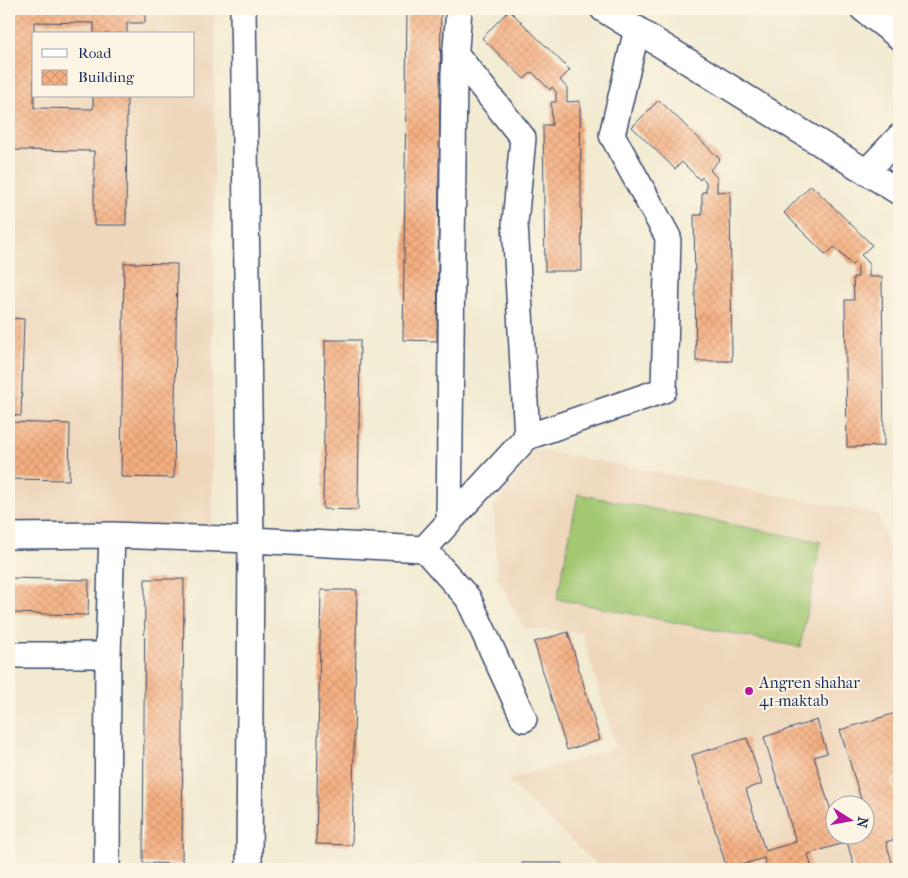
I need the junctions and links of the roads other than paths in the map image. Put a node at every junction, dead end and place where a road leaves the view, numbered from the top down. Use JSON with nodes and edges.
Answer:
{"nodes":[{"id":1,"x":243,"y":9,"type":"edge"},
{"id":2,"x":460,"y":9,"type":"edge"},
{"id":3,"x":603,"y":9,"type":"edge"},
{"id":4,"x":863,"y":9,"type":"edge"},
{"id":5,"x":637,"y":29,"type":"junction"},
{"id":6,"x":899,"y":37,"type":"edge"},
{"id":7,"x":455,"y":53,"type":"junction"},
{"id":8,"x":899,"y":137,"type":"edge"},
{"id":9,"x":867,"y":171,"type":"junction"},
{"id":10,"x":899,"y":192,"type":"edge"},
{"id":11,"x":527,"y":437,"type":"junction"},
{"id":12,"x":449,"y":521,"type":"junction"},
{"id":13,"x":112,"y":534,"type":"junction"},
{"id":14,"x":9,"y":536,"type":"edge"},
{"id":15,"x":251,"y":540,"type":"junction"},
{"id":16,"x":424,"y":549,"type":"junction"},
{"id":17,"x":108,"y":654,"type":"junction"},
{"id":18,"x":9,"y":655,"type":"edge"},
{"id":19,"x":524,"y":719,"type":"dead end"},
{"id":20,"x":107,"y":869,"type":"edge"},
{"id":21,"x":249,"y":869,"type":"edge"}],
"edges":[{"from":1,"to":15,"type":"street"},
{"from":2,"to":7,"type":"street"},
{"from":3,"to":5,"type":"street"},
{"from":4,"to":6,"type":"street"},
{"from":5,"to":9,"type":"street"},
{"from":5,"to":11,"type":"street"},
{"from":7,"to":11,"type":"street"},
{"from":7,"to":12,"type":"street"},
{"from":8,"to":9,"type":"street"},
{"from":9,"to":10,"type":"street"},
{"from":11,"to":12,"type":"street"},
{"from":12,"to":16,"type":"street"},
{"from":13,"to":14,"type":"street"},
{"from":13,"to":15,"type":"street"},
{"from":13,"to":17,"type":"street"},
{"from":15,"to":16,"type":"street"},
{"from":15,"to":21,"type":"street"},
{"from":16,"to":19,"type":"street"},
{"from":17,"to":18,"type":"street"},
{"from":17,"to":20,"type":"street"}]}
